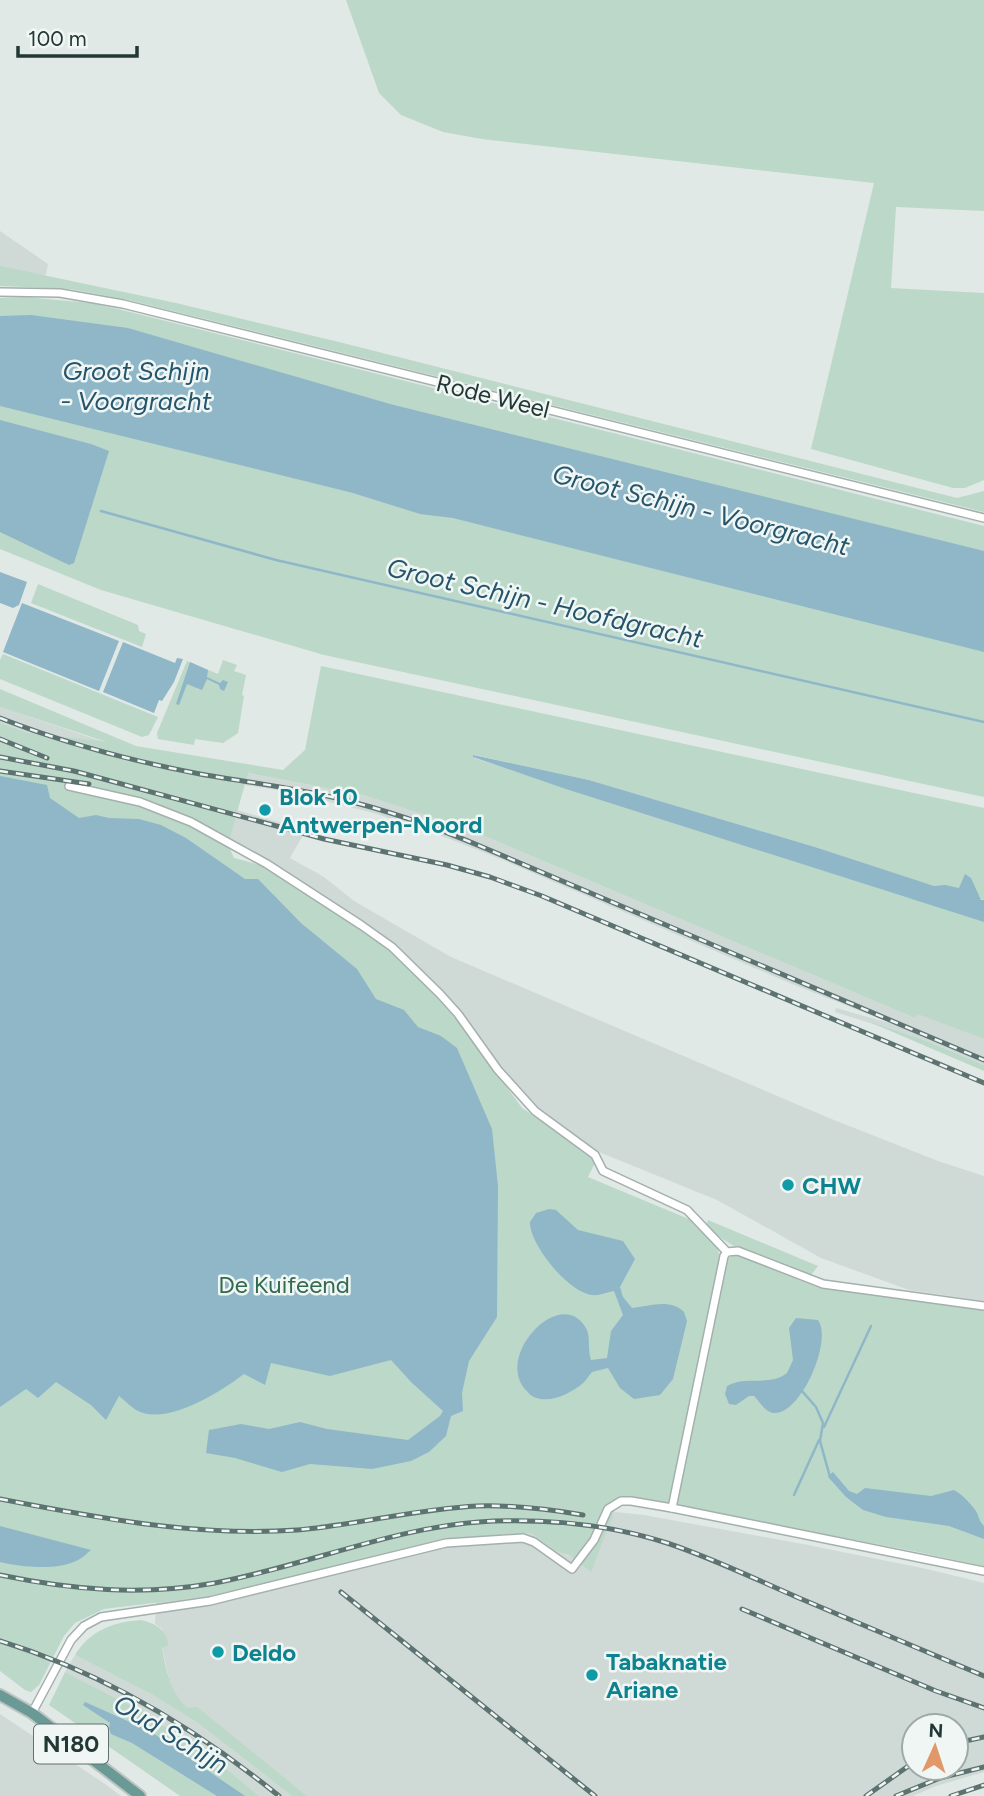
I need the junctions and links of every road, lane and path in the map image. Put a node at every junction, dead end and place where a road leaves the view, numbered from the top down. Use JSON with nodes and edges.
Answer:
{"nodes":[{"id":1,"x":0,"y":292,"type":"edge"},
{"id":2,"x":984,"y":518,"type":"edge"},
{"id":3,"x":69,"y":786,"type":"dead end"},
{"id":4,"x":727,"y":1252,"type":"junction"},
{"id":5,"x":984,"y":1306,"type":"edge"},
{"id":6,"x":672,"y":1508,"type":"junction"},
{"id":7,"x":984,"y":1571,"type":"edge"},
{"id":8,"x":0,"y":1695,"type":"edge"},
{"id":9,"x":32,"y":1713,"type":"junction"},
{"id":10,"x":140,"y":1796,"type":"edge"}],
"edges":[{"from":1,"to":2,"type":"street","name":"Rode Weel"},
{"from":3,"to":4,"type":"street"},
{"from":4,"to":5,"type":"street"},
{"from":4,"to":6,"type":"street"},
{"from":6,"to":7,"type":"street"},
{"from":6,"to":9,"type":"street"},
{"from":8,"to":9,"type":"main road","number":"N180"},
{"from":9,"to":10,"type":"main road","number":"N180"}]}
